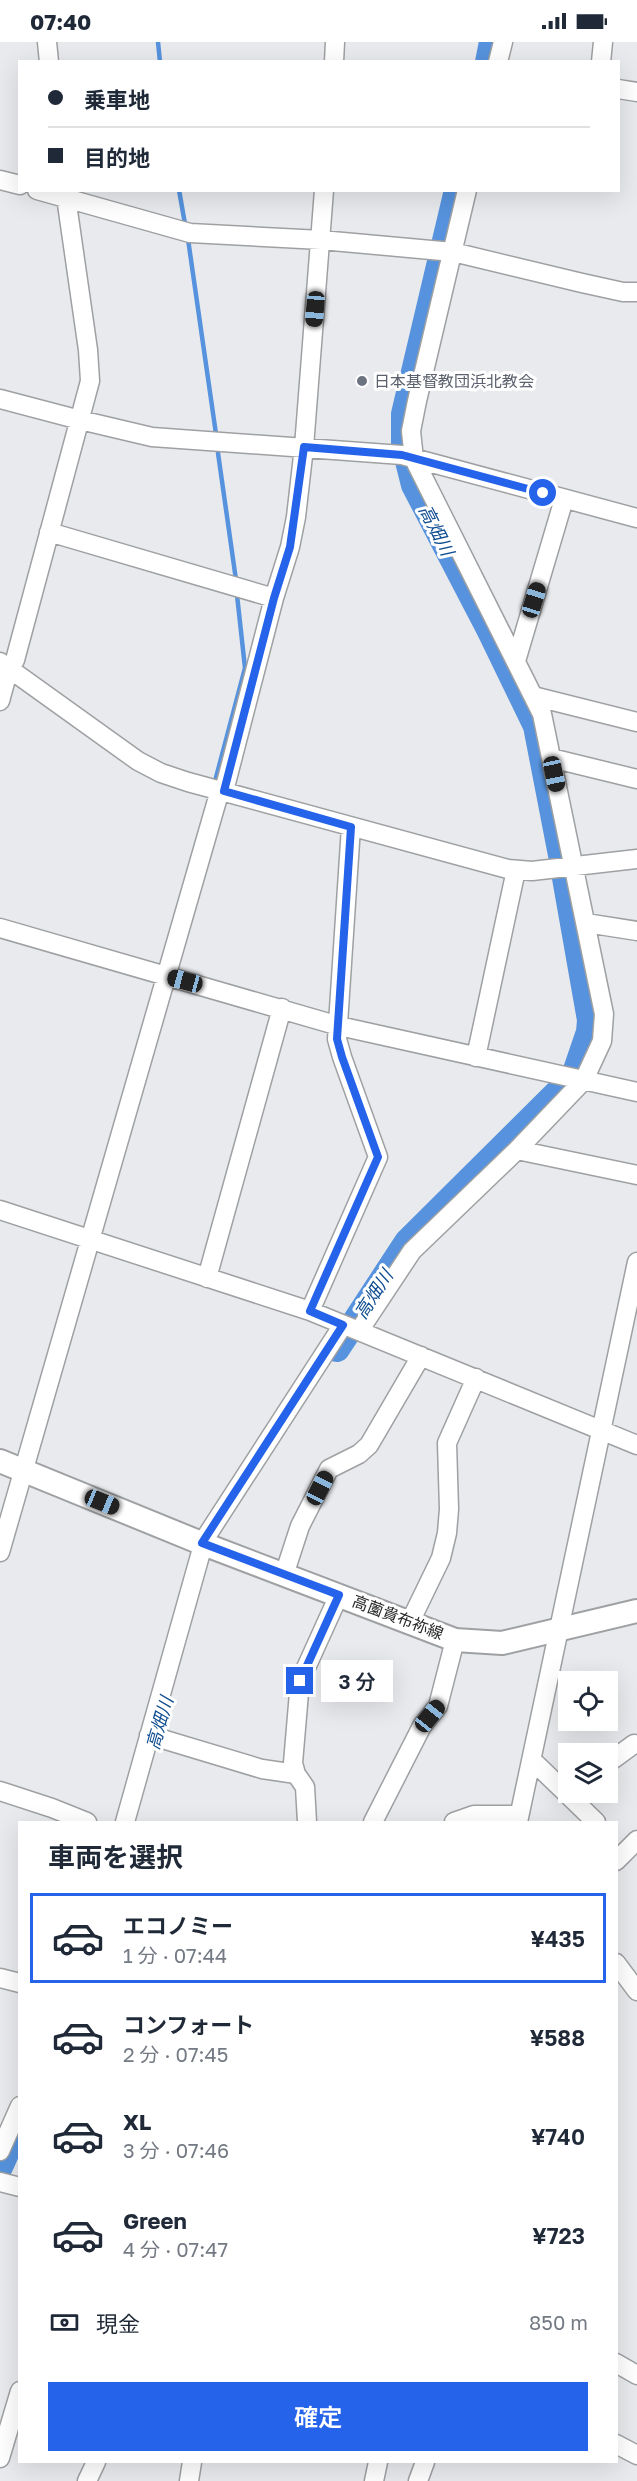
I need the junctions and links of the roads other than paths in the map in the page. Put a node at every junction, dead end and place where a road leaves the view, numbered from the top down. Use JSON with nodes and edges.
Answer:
{"nodes":[{"id":1,"x":46,"y":42,"type":"edge"},
{"id":2,"x":335,"y":42,"type":"edge"},
{"id":3,"x":503,"y":42,"type":"edge"},
{"id":4,"x":603,"y":42,"type":"edge"},
{"id":5,"x":50,"y":60,"type":"edge"},
{"id":6,"x":334,"y":60,"type":"edge"},
{"id":7,"x":498,"y":60,"type":"edge"},
{"id":8,"x":601,"y":60,"type":"edge"},
{"id":9,"x":620,"y":89,"type":"edge"},
{"id":10,"x":637,"y":92,"type":"edge"},
{"id":11,"x":0,"y":180,"type":"edge"},
{"id":12,"x":18,"y":185,"type":"edge"},
{"id":13,"x":48,"y":192,"type":"edge"},
{"id":14,"x":324,"y":192,"type":"edge"},
{"id":15,"x":466,"y":192,"type":"edge"},
{"id":16,"x":65,"y":195,"type":"edge"},
{"id":17,"x":321,"y":240,"type":"junction"},
{"id":18,"x":446,"y":251,"type":"junction"},
{"id":19,"x":637,"y":292,"type":"edge"},
{"id":20,"x":0,"y":399,"type":"edge"},
{"id":21,"x":80,"y":420,"type":"junction"},
{"id":22,"x":304,"y":447,"type":"junction"},
{"id":23,"x":409,"y":457,"type":"junction"},
{"id":24,"x":564,"y":499,"type":"junction"},
{"id":25,"x":637,"y":518,"type":"edge"},
{"id":26,"x":49,"y":532,"type":"junction"},
{"id":27,"x":274,"y":598,"type":"junction"},
{"id":28,"x":516,"y":661,"type":"junction"},
{"id":29,"x":5,"y":665,"type":"edge"},
{"id":30,"x":534,"y":696,"type":"junction"},
{"id":31,"x":0,"y":701,"type":"edge"},
{"id":32,"x":637,"y":722,"type":"edge"},
{"id":33,"x":551,"y":758,"type":"junction"},
{"id":34,"x":637,"y":779,"type":"edge"},
{"id":35,"x":218,"y":790,"type":"junction"},
{"id":36,"x":351,"y":827,"type":"junction"},
{"id":37,"x":637,"y":859,"type":"edge"},
{"id":38,"x":575,"y":867,"type":"junction"},
{"id":39,"x":516,"y":870,"type":"junction"},
{"id":40,"x":586,"y":923,"type":"junction"},
{"id":41,"x":0,"y":928,"type":"edge"},
{"id":42,"x":637,"y":931,"type":"edge"},
{"id":43,"x":165,"y":975,"type":"junction"},
{"id":44,"x":282,"y":1008,"type":"junction"},
{"id":45,"x":339,"y":1026,"type":"junction"},
{"id":46,"x":476,"y":1057,"type":"junction"},
{"id":47,"x":584,"y":1080,"type":"junction"},
{"id":48,"x":637,"y":1092,"type":"edge"},
{"id":49,"x":517,"y":1150,"type":"junction"},
{"id":50,"x":637,"y":1175,"type":"edge"},
{"id":51,"x":0,"y":1210,"type":"edge"},
{"id":52,"x":90,"y":1240,"type":"junction"},
{"id":53,"x":637,"y":1263,"type":"edge"},
{"id":54,"x":207,"y":1278,"type":"junction"},
{"id":55,"x":310,"y":1311,"type":"junction"},
{"id":56,"x":351,"y":1328,"type":"junction"},
{"id":57,"x":421,"y":1356,"type":"junction"},
{"id":58,"x":476,"y":1378,"type":"junction"},
{"id":59,"x":600,"y":1430,"type":"junction"},
{"id":60,"x":637,"y":1445,"type":"edge"},
{"id":61,"x":0,"y":1461,"type":"edge"},
{"id":62,"x":22,"y":1470,"type":"junction"},
{"id":63,"x":204,"y":1544,"type":"junction"},
{"id":64,"x":0,"y":1552,"type":"edge"},
{"id":65,"x":284,"y":1575,"type":"junction"},
{"id":66,"x":339,"y":1595,"type":"junction"},
{"id":67,"x":637,"y":1611,"type":"edge"},
{"id":68,"x":410,"y":1622,"type":"junction"},
{"id":69,"x":558,"y":1630,"type":"junction"},
{"id":70,"x":455,"y":1640,"type":"junction"},
{"id":71,"x":154,"y":1736,"type":"junction"},
{"id":72,"x":634,"y":1744,"type":"dead end"},
{"id":73,"x":618,"y":1756,"type":"edge"},
{"id":74,"x":532,"y":1760,"type":"junction"},
{"id":75,"x":296,"y":1774,"type":"junction"},
{"id":76,"x":558,"y":1782,"type":"edge"},
{"id":77,"x":0,"y":1791,"type":"edge"},
{"id":78,"x":580,"y":1803,"type":"edge"},
{"id":79,"x":483,"y":1819,"type":"edge"},
{"id":80,"x":518,"y":1819,"type":"edge"},
{"id":81,"x":84,"y":1821,"type":"edge"},
{"id":82,"x":125,"y":1821,"type":"edge"},
{"id":83,"x":307,"y":1821,"type":"edge"},
{"id":84,"x":374,"y":1821,"type":"edge"},
{"id":85,"x":457,"y":1821,"type":"edge"},
{"id":86,"x":595,"y":1821,"type":"edge"},
{"id":87,"x":618,"y":1966,"type":"edge"},
{"id":88,"x":0,"y":1978,"type":"edge"},
{"id":89,"x":18,"y":1982,"type":"edge"},
{"id":90,"x":637,"y":1991,"type":"edge"},
{"id":91,"x":18,"y":2110,"type":"edge"},
{"id":92,"x":0,"y":2151,"type":"edge"},
{"id":93,"x":0,"y":2182,"type":"edge"},
{"id":94,"x":18,"y":2186,"type":"edge"},
{"id":95,"x":618,"y":2364,"type":"edge"},
{"id":96,"x":637,"y":2375,"type":"edge"},
{"id":97,"x":18,"y":2398,"type":"edge"},
{"id":98,"x":618,"y":2445,"type":"edge"},
{"id":99,"x":637,"y":2455,"type":"edge"},
{"id":100,"x":0,"y":2458,"type":"edge"},
{"id":101,"x":96,"y":2463,"type":"edge"},
{"id":102,"x":192,"y":2463,"type":"edge"},
{"id":103,"x":378,"y":2463,"type":"edge"},
{"id":104,"x":425,"y":2463,"type":"edge"},
{"id":105,"x":87,"y":2481,"type":"edge"},
{"id":106,"x":189,"y":2481,"type":"edge"},
{"id":107,"x":374,"y":2481,"type":"edge"},
{"id":108,"x":418,"y":2481,"type":"edge"}],
"edges":[{"from":1,"to":5,"type":"street"},
{"from":2,"to":6,"type":"street"},
{"from":3,"to":7,"type":"street"},
{"from":4,"to":8,"type":"street"},
{"from":9,"to":10,"type":"street"},
{"from":11,"to":12,"type":"street"},
{"from":13,"to":16,"type":"street"},
{"from":14,"to":17,"type":"street"},
{"from":15,"to":18,"type":"street"},
{"from":16,"to":17,"type":"street"},
{"from":16,"to":21,"type":"street"},
{"from":17,"to":18,"type":"street"},
{"from":17,"to":22,"type":"street"},
{"from":18,"to":19,"type":"street"},
{"from":18,"to":23,"type":"street"},
{"from":20,"to":21,"type":"street"},
{"from":21,"to":22,"type":"street"},
{"from":21,"to":26,"type":"street"},
{"from":22,"to":23,"type":"street"},
{"from":22,"to":27,"type":"street"},
{"from":23,"to":24,"type":"street"},
{"from":23,"to":28,"type":"street"},
{"from":24,"to":25,"type":"street"},
{"from":24,"to":28,"type":"street"},
{"from":26,"to":27,"type":"street"},
{"from":26,"to":29,"type":"street"},
{"from":27,"to":35,"type":"street"},
{"from":28,"to":30,"type":"street"},
{"from":29,"to":31,"type":"street"},
{"from":29,"to":35,"type":"street"},
{"from":30,"to":32,"type":"street"},
{"from":30,"to":33,"type":"street"},
{"from":33,"to":34,"type":"street"},
{"from":33,"to":38,"type":"street"},
{"from":35,"to":36,"type":"street"},
{"from":35,"to":43,"type":"street"},
{"from":36,"to":39,"type":"street"},
{"from":36,"to":45,"type":"street"},
{"from":37,"to":38,"type":"street"},
{"from":38,"to":39,"type":"street"},
{"from":38,"to":40,"type":"street"},
{"from":39,"to":46,"type":"street"},
{"from":40,"to":42,"type":"street"},
{"from":40,"to":47,"type":"street"},
{"from":41,"to":43,"type":"street"},
{"from":43,"to":44,"type":"street"},
{"from":43,"to":52,"type":"street"},
{"from":44,"to":45,"type":"street"},
{"from":44,"to":54,"type":"street"},
{"from":45,"to":46,"type":"street"},
{"from":45,"to":55,"type":"street"},
{"from":46,"to":47,"type":"street"},
{"from":47,"to":48,"type":"street"},
{"from":47,"to":49,"type":"street"},
{"from":49,"to":50,"type":"street"},
{"from":49,"to":56,"type":"street"},
{"from":51,"to":52,"type":"street"},
{"from":52,"to":54,"type":"street"},
{"from":52,"to":62,"type":"street"},
{"from":53,"to":59,"type":"street"},
{"from":54,"to":55,"type":"street"},
{"from":55,"to":56,"type":"street"},
{"from":56,"to":57,"type":"street"},
{"from":56,"to":63,"type":"street"},
{"from":57,"to":58,"type":"street"},
{"from":57,"to":65,"type":"street"},
{"from":58,"to":59,"type":"street"},
{"from":58,"to":68,"type":"street"},
{"from":59,"to":60,"type":"street"},
{"from":59,"to":69,"type":"street"},
{"from":61,"to":62,"type":"main road","name":"高薗貴布祢線"},
{"from":62,"to":63,"type":"main road","name":"高薗貴布祢線"},
{"from":62,"to":64,"type":"street"},
{"from":63,"to":65,"type":"main road","name":"高薗貴布祢線"},
{"from":63,"to":71,"type":"street"},
{"from":65,"to":66,"type":"main road","name":"高薗貴布祢線"},
{"from":66,"to":68,"type":"main road","name":"高薗貴布祢線"},
{"from":66,"to":75,"type":"street"},
{"from":67,"to":69,"type":"main road","name":"高薗貴布祢線"},
{"from":68,"to":70,"type":"main road","name":"高薗貴布祢線"},
{"from":69,"to":70,"type":"main road","name":"高薗貴布祢線"},
{"from":69,"to":74,"type":"street"},
{"from":70,"to":84,"type":"street"},
{"from":71,"to":75,"type":"street"},
{"from":71,"to":82,"type":"street"},
{"from":72,"to":73,"type":"street"},
{"from":74,"to":76,"type":"street"},
{"from":74,"to":80,"type":"street"},
{"from":75,"to":83,"type":"street"},
{"from":77,"to":81,"type":"street"},
{"from":78,"to":86,"type":"street"},
{"from":79,"to":80,"type":"street"},
{"from":79,"to":85,"type":"street"},
{"from":87,"to":90,"type":"street"},
{"from":88,"to":89,"type":"street"},
{"from":91,"to":92,"type":"street"},
{"from":93,"to":94,"type":"street"},
{"from":95,"to":96,"type":"street"},
{"from":97,"to":100,"type":"street"},
{"from":98,"to":99,"type":"street"},
{"from":101,"to":105,"type":"street"},
{"from":102,"to":106,"type":"street"},
{"from":103,"to":107,"type":"street"},
{"from":104,"to":108,"type":"street"}]}
